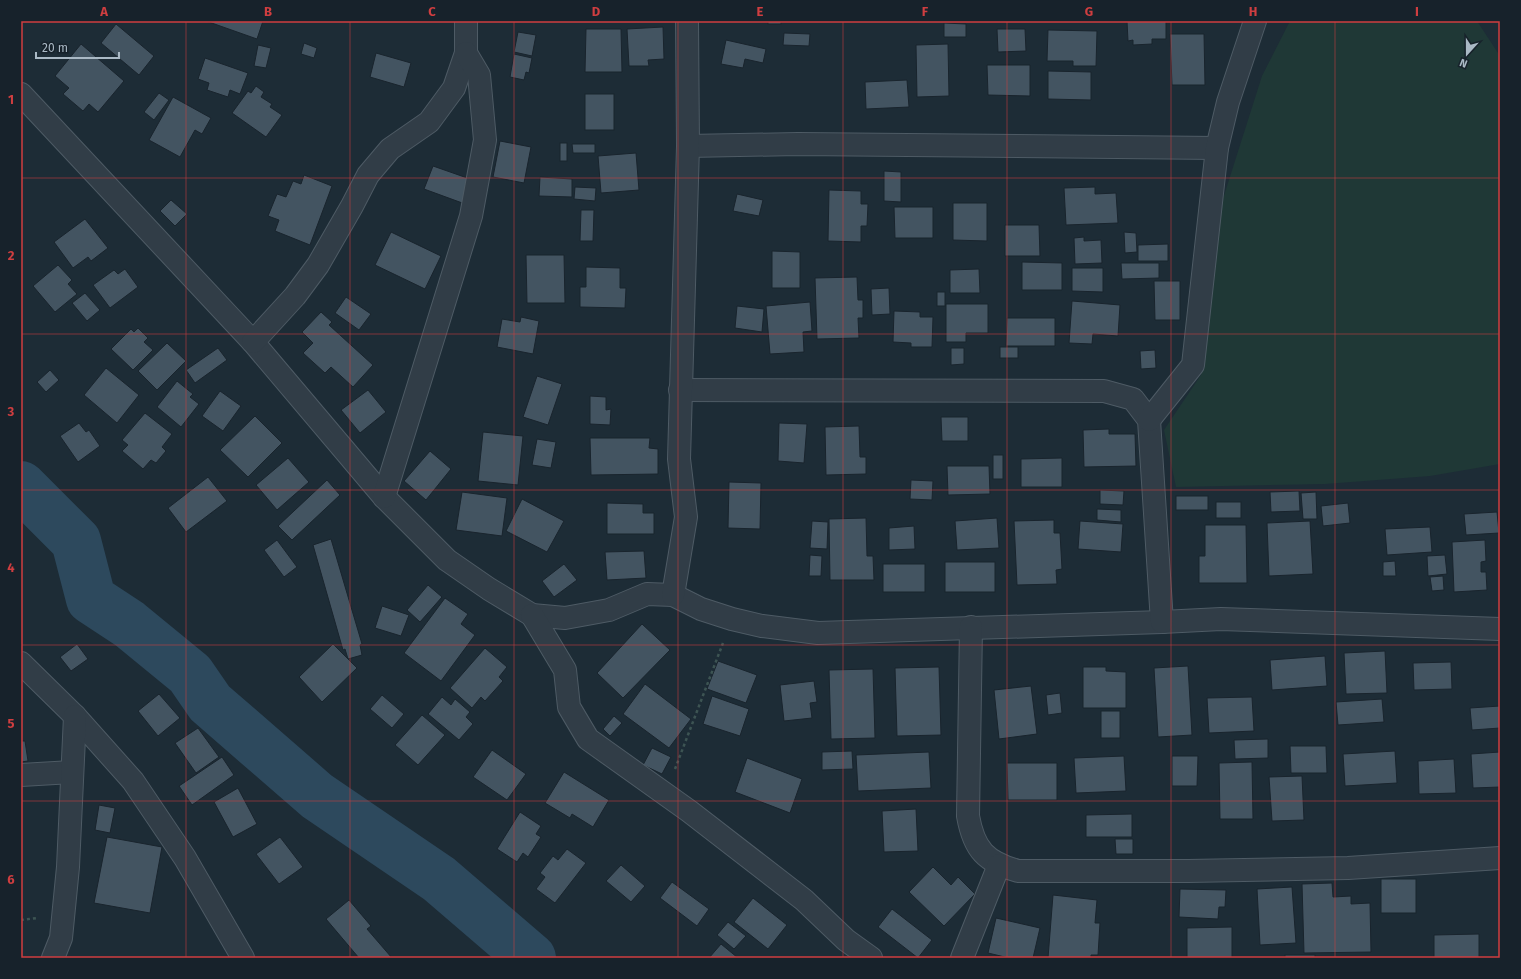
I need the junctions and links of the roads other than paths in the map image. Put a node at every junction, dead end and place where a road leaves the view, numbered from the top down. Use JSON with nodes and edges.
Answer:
{"nodes":[{"id":1,"x":466,"y":21,"type":"edge"},
{"id":2,"x":687,"y":21,"type":"edge"},
{"id":3,"x":1255,"y":21,"type":"edge"},
{"id":4,"x":466,"y":53,"type":"junction"},
{"id":5,"x":21,"y":94,"type":"edge"},
{"id":6,"x":688,"y":146,"type":"junction"},
{"id":7,"x":1217,"y":148,"type":"junction"},
{"id":8,"x":253,"y":342,"type":"junction"},
{"id":9,"x":680,"y":390,"type":"junction"},
{"id":10,"x":1149,"y":420,"type":"junction"},
{"id":11,"x":384,"y":498,"type":"junction"},
{"id":12,"x":673,"y":595,"type":"junction"},
{"id":13,"x":532,"y":615,"type":"junction"},
{"id":14,"x":1162,"y":622,"type":"junction"},
{"id":15,"x":971,"y":628,"type":"junction"},
{"id":16,"x":1500,"y":629,"type":"edge"},
{"id":17,"x":21,"y":662,"type":"edge"},
{"id":18,"x":75,"y":716,"type":"junction"},
{"id":19,"x":72,"y":772,"type":"junction"},
{"id":20,"x":21,"y":775,"type":"edge"},
{"id":21,"x":1500,"y":858,"type":"edge"},
{"id":22,"x":999,"y":866,"type":"junction"},
{"id":23,"x":52,"y":958,"type":"edge"},
{"id":24,"x":243,"y":958,"type":"edge"},
{"id":25,"x":871,"y":958,"type":"edge"},
{"id":26,"x":962,"y":958,"type":"edge"}],
"edges":[{"from":1,"to":4,"type":"street"},
{"from":2,"to":6,"type":"street"},
{"from":3,"to":7,"type":"street"},
{"from":4,"to":8,"type":"street"},
{"from":4,"to":11,"type":"street"},
{"from":5,"to":8,"type":"street"},
{"from":6,"to":7,"type":"street"},
{"from":6,"to":9,"type":"street"},
{"from":7,"to":10,"type":"street"},
{"from":8,"to":11,"type":"street"},
{"from":9,"to":10,"type":"street"},
{"from":9,"to":12,"type":"street"},
{"from":10,"to":14,"type":"street"},
{"from":11,"to":13,"type":"street"},
{"from":12,"to":13,"type":"street"},
{"from":12,"to":15,"type":"street"},
{"from":13,"to":25,"type":"street"},
{"from":14,"to":15,"type":"street"},
{"from":14,"to":16,"type":"street"},
{"from":15,"to":22,"type":"street"},
{"from":17,"to":18,"type":"street"},
{"from":18,"to":19,"type":"street"},
{"from":18,"to":24,"type":"street"},
{"from":19,"to":20,"type":"street"},
{"from":19,"to":23,"type":"street"},
{"from":21,"to":22,"type":"street"},
{"from":22,"to":26,"type":"street"}]}
